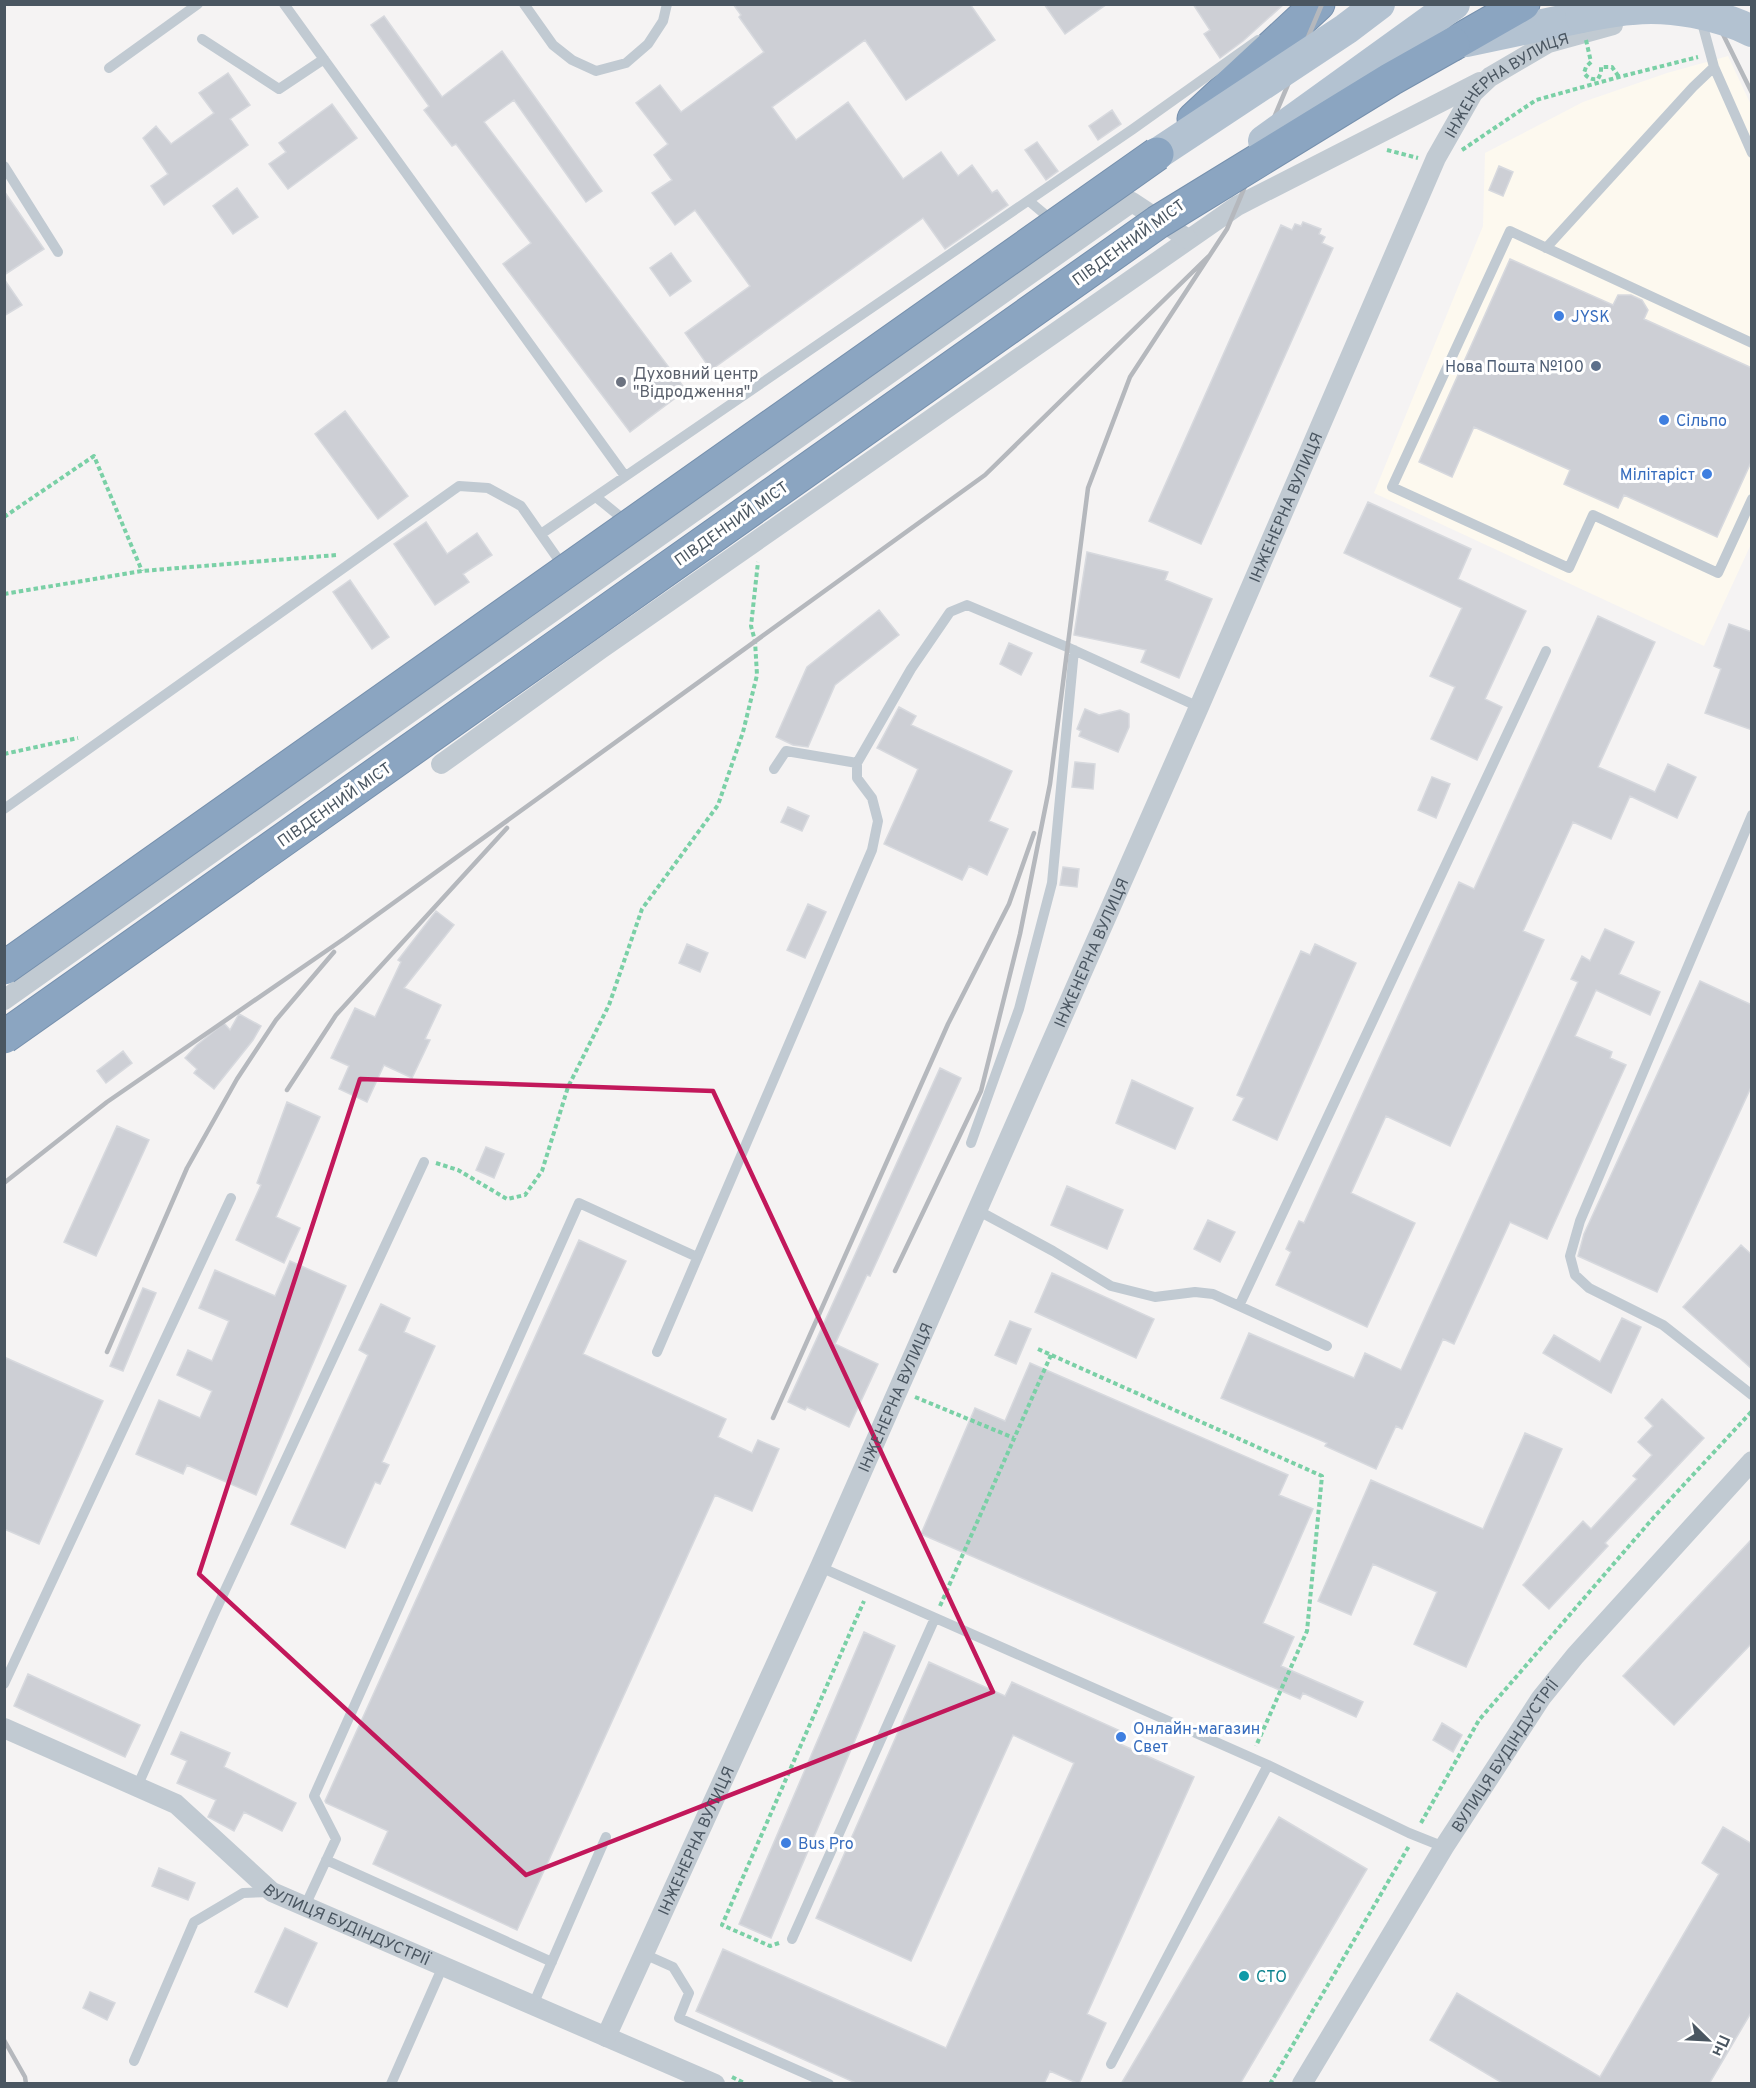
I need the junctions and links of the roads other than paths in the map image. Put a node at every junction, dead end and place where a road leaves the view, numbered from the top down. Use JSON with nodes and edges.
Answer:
{"nodes":[{"id":1,"x":198,"y":4,"type":"edge"},
{"id":2,"x":284,"y":4,"type":"edge"},
{"id":3,"x":524,"y":4,"type":"edge"},
{"id":4,"x":667,"y":4,"type":"edge"},
{"id":5,"x":1307,"y":4,"type":"edge"},
{"id":6,"x":1318,"y":4,"type":"edge"},
{"id":7,"x":1379,"y":4,"type":"edge"},
{"id":8,"x":1454,"y":4,"type":"edge"},
{"id":9,"x":1523,"y":4,"type":"edge"},
{"id":10,"x":1703,"y":6,"type":"edge"},
{"id":11,"x":1278,"y":25,"type":"dead end"},
{"id":12,"x":1752,"y":31,"type":"edge"},
{"id":13,"x":1268,"y":32,"type":"dead end"},
{"id":14,"x":202,"y":39,"type":"dead end"},
{"id":15,"x":1453,"y":44,"type":"junction"},
{"id":16,"x":324,"y":59,"type":"junction"},
{"id":17,"x":109,"y":68,"type":"dead end"},
{"id":18,"x":1714,"y":68,"type":"junction"},
{"id":19,"x":1490,"y":77,"type":"junction"},
{"id":20,"x":1752,"y":153,"type":"edge"},
{"id":21,"x":1157,"y":154,"type":"junction"},
{"id":22,"x":4,"y":166,"type":"edge"},
{"id":23,"x":1029,"y":201,"type":"junction"},
{"id":24,"x":1158,"y":222,"type":"junction"},
{"id":25,"x":1188,"y":239,"type":"junction"},
{"id":26,"x":1077,"y":241,"type":"junction"},
{"id":27,"x":1546,"y":248,"type":"junction"},
{"id":28,"x":58,"y":252,"type":"dead end"},
{"id":29,"x":1752,"y":343,"type":"edge"},
{"id":30,"x":625,"y":476,"type":"junction"},
{"id":31,"x":596,"y":496,"type":"junction"},
{"id":32,"x":1752,"y":500,"type":"edge"},
{"id":33,"x":541,"y":534,"type":"junction"},
{"id":34,"x":651,"y":543,"type":"junction"},
{"id":35,"x":582,"y":593,"type":"junction"},
{"id":36,"x":1074,"y":650,"type":"junction"},
{"id":37,"x":1546,"y":651,"type":"dead end"},
{"id":38,"x":1199,"y":707,"type":"junction"},
{"id":39,"x":857,"y":763,"type":"junction"},
{"id":40,"x":441,"y":764,"type":"dead end"},
{"id":41,"x":774,"y":769,"type":"dead end"},
{"id":42,"x":4,"y":809,"type":"edge"},
{"id":43,"x":1752,"y":815,"type":"edge"},
{"id":44,"x":4,"y":968,"type":"edge"},
{"id":45,"x":4,"y":999,"type":"edge"},
{"id":46,"x":4,"y":1037,"type":"edge"},
{"id":47,"x":971,"y":1143,"type":"dead end"},
{"id":48,"x":424,"y":1162,"type":"road end"},
{"id":49,"x":231,"y":1198,"type":"dead end"},
{"id":50,"x":977,"y":1210,"type":"junction"},
{"id":51,"x":697,"y":1257,"type":"junction"},
{"id":52,"x":1239,"y":1306,"type":"junction"},
{"id":53,"x":1327,"y":1346,"type":"dead end"},
{"id":54,"x":657,"y":1352,"type":"dead end"},
{"id":55,"x":1752,"y":1395,"type":"edge"},
{"id":56,"x":1752,"y":1461,"type":"edge"},
{"id":57,"x":820,"y":1567,"type":"junction"},
{"id":58,"x":935,"y":1618,"type":"junction"},
{"id":59,"x":4,"y":1684,"type":"edge"},
{"id":60,"x":4,"y":1728,"type":"edge"},
{"id":61,"x":1268,"y":1765,"type":"junction"},
{"id":62,"x":137,"y":1787,"type":"junction"},
{"id":63,"x":606,"y":1837,"type":"dead end"},
{"id":64,"x":1444,"y":1847,"type":"junction"},
{"id":65,"x":326,"y":1860,"type":"junction"},
{"id":66,"x":272,"y":1892,"type":"junction"},
{"id":67,"x":305,"y":1906,"type":"junction"},
{"id":68,"x":792,"y":1939,"type":"road end"},
{"id":69,"x":644,"y":1954,"type":"junction"},
{"id":70,"x":552,"y":1962,"type":"junction"},
{"id":71,"x":443,"y":1966,"type":"junction"},
{"id":72,"x":533,"y":2005,"type":"junction"},
{"id":73,"x":606,"y":2037,"type":"junction"},
{"id":74,"x":134,"y":2061,"type":"dead end"},
{"id":75,"x":1111,"y":2064,"type":"dead end"},
{"id":76,"x":391,"y":2084,"type":"edge"},
{"id":77,"x":715,"y":2084,"type":"edge"},
{"id":78,"x":830,"y":2084,"type":"edge"},
{"id":79,"x":1302,"y":2084,"type":"edge"}],
"edges":[{"from":1,"to":17,"type":"lane"},
{"from":2,"to":16,"type":"lane"},
{"from":3,"to":4,"type":"lane"},
{"from":5,"to":11,"type":"lane"},
{"from":6,"to":21,"type":"highway","bridge":true},
{"from":7,"to":21,"type":"main road","bridge":true},
{"from":8,"to":24,"type":"main road","name":"ПІВДЕННИЙ МІСТ","bridge":true},
{"from":9,"to":15,"type":"highway"},
{"from":10,"to":18,"type":"lane"},
{"from":10,"to":19,"type":"street","name":"ІНЖЕНЕРНА ВУЛИЦЯ"},
{"from":12,"to":15,"type":"main road","bridge":true},
{"from":13,"to":23,"type":"lane"},
{"from":14,"to":16,"type":"lane"},
{"from":15,"to":24,"type":"highway","bridge":true},
{"from":16,"to":30,"type":"lane"},
{"from":18,"to":20,"type":"lane"},
{"from":18,"to":27,"type":"lane"},
{"from":19,"to":25,"type":"street"},
{"from":19,"to":38,"type":"street","name":"ІНЖЕНЕРНА ВУЛИЦЯ"},
{"from":21,"to":44,"type":"highway","bridge":true},
{"from":22,"to":28,"type":"lane"},
{"from":23,"to":26,"type":"lane"},
{"from":23,"to":30,"type":"lane"},
{"from":24,"to":46,"type":"highway","name":"ПІВДЕННИЙ МІСТ","bridge":true},
{"from":25,"to":26,"type":"street"},
{"from":25,"to":40,"type":"street"},
{"from":26,"to":34,"type":"street"},
{"from":27,"to":29,"type":"lane"},
{"from":27,"to":32,"type":"lane"},
{"from":30,"to":31,"type":"lane"},
{"from":31,"to":33,"type":"lane"},
{"from":31,"to":34,"type":"lane"},
{"from":33,"to":35,"type":"lane"},
{"from":33,"to":42,"type":"lane"},
{"from":34,"to":35,"type":"street"},
{"from":35,"to":45,"type":"street"},
{"from":36,"to":38,"type":"lane"},
{"from":36,"to":39,"type":"lane"},
{"from":36,"to":47,"type":"lane"},
{"from":37,"to":52,"type":"lane"},
{"from":38,"to":50,"type":"street","name":"ІНЖЕНЕРНА ВУЛИЦЯ"},
{"from":39,"to":41,"type":"lane"},
{"from":39,"to":51,"type":"lane"},
{"from":43,"to":55,"type":"lane"},
{"from":48,"to":62,"type":"lane"},
{"from":49,"to":59,"type":"lane"},
{"from":50,"to":52,"type":"lane"},
{"from":50,"to":57,"type":"street","name":"ІНЖЕНЕРНА ВУЛИЦЯ"},
{"from":51,"to":54,"type":"lane"},
{"from":51,"to":65,"type":"lane"},
{"from":52,"to":53,"type":"lane"},
{"from":56,"to":64,"type":"street","name":"ВУЛИЦЯ БУДІНДУСТРІЇ"},
{"from":57,"to":58,"type":"lane"},
{"from":57,"to":69,"type":"street","name":"ІНЖЕНЕРНА ВУЛИЦЯ"},
{"from":58,"to":61,"type":"lane"},
{"from":58,"to":68,"type":"lane"},
{"from":60,"to":62,"type":"street","name":"ВУЛИЦЯ БУДІНДУСТРІЇ"},
{"from":61,"to":64,"type":"lane"},
{"from":61,"to":75,"type":"lane"},
{"from":62,"to":66,"type":"street","name":"ВУЛИЦЯ БУДІНДУСТРІЇ"},
{"from":63,"to":70,"type":"lane"},
{"from":64,"to":79,"type":"street","name":"ВУЛИЦЯ БУДІНДУСТРІЇ"},
{"from":65,"to":67,"type":"lane"},
{"from":65,"to":70,"type":"lane"},
{"from":66,"to":67,"type":"street","name":"ВУЛИЦЯ БУДІНДУСТРІЇ"},
{"from":66,"to":74,"type":"lane"},
{"from":67,"to":71,"type":"street","name":"ВУЛИЦЯ БУДІНДУСТРІЇ"},
{"from":69,"to":73,"type":"street","name":"ІНЖЕНЕРНА ВУЛИЦЯ"},
{"from":69,"to":78,"type":"lane"},
{"from":70,"to":72,"type":"lane"},
{"from":71,"to":72,"type":"street","name":"ВУЛИЦЯ БУДІНДУСТРІЇ"},
{"from":71,"to":76,"type":"lane"},
{"from":72,"to":73,"type":"street","name":"ВУЛИЦЯ БУДІНДУСТРІЇ"},
{"from":73,"to":77,"type":"street","name":"ВУЛИЦЯ БУДІНДУСТРІЇ"}]}
